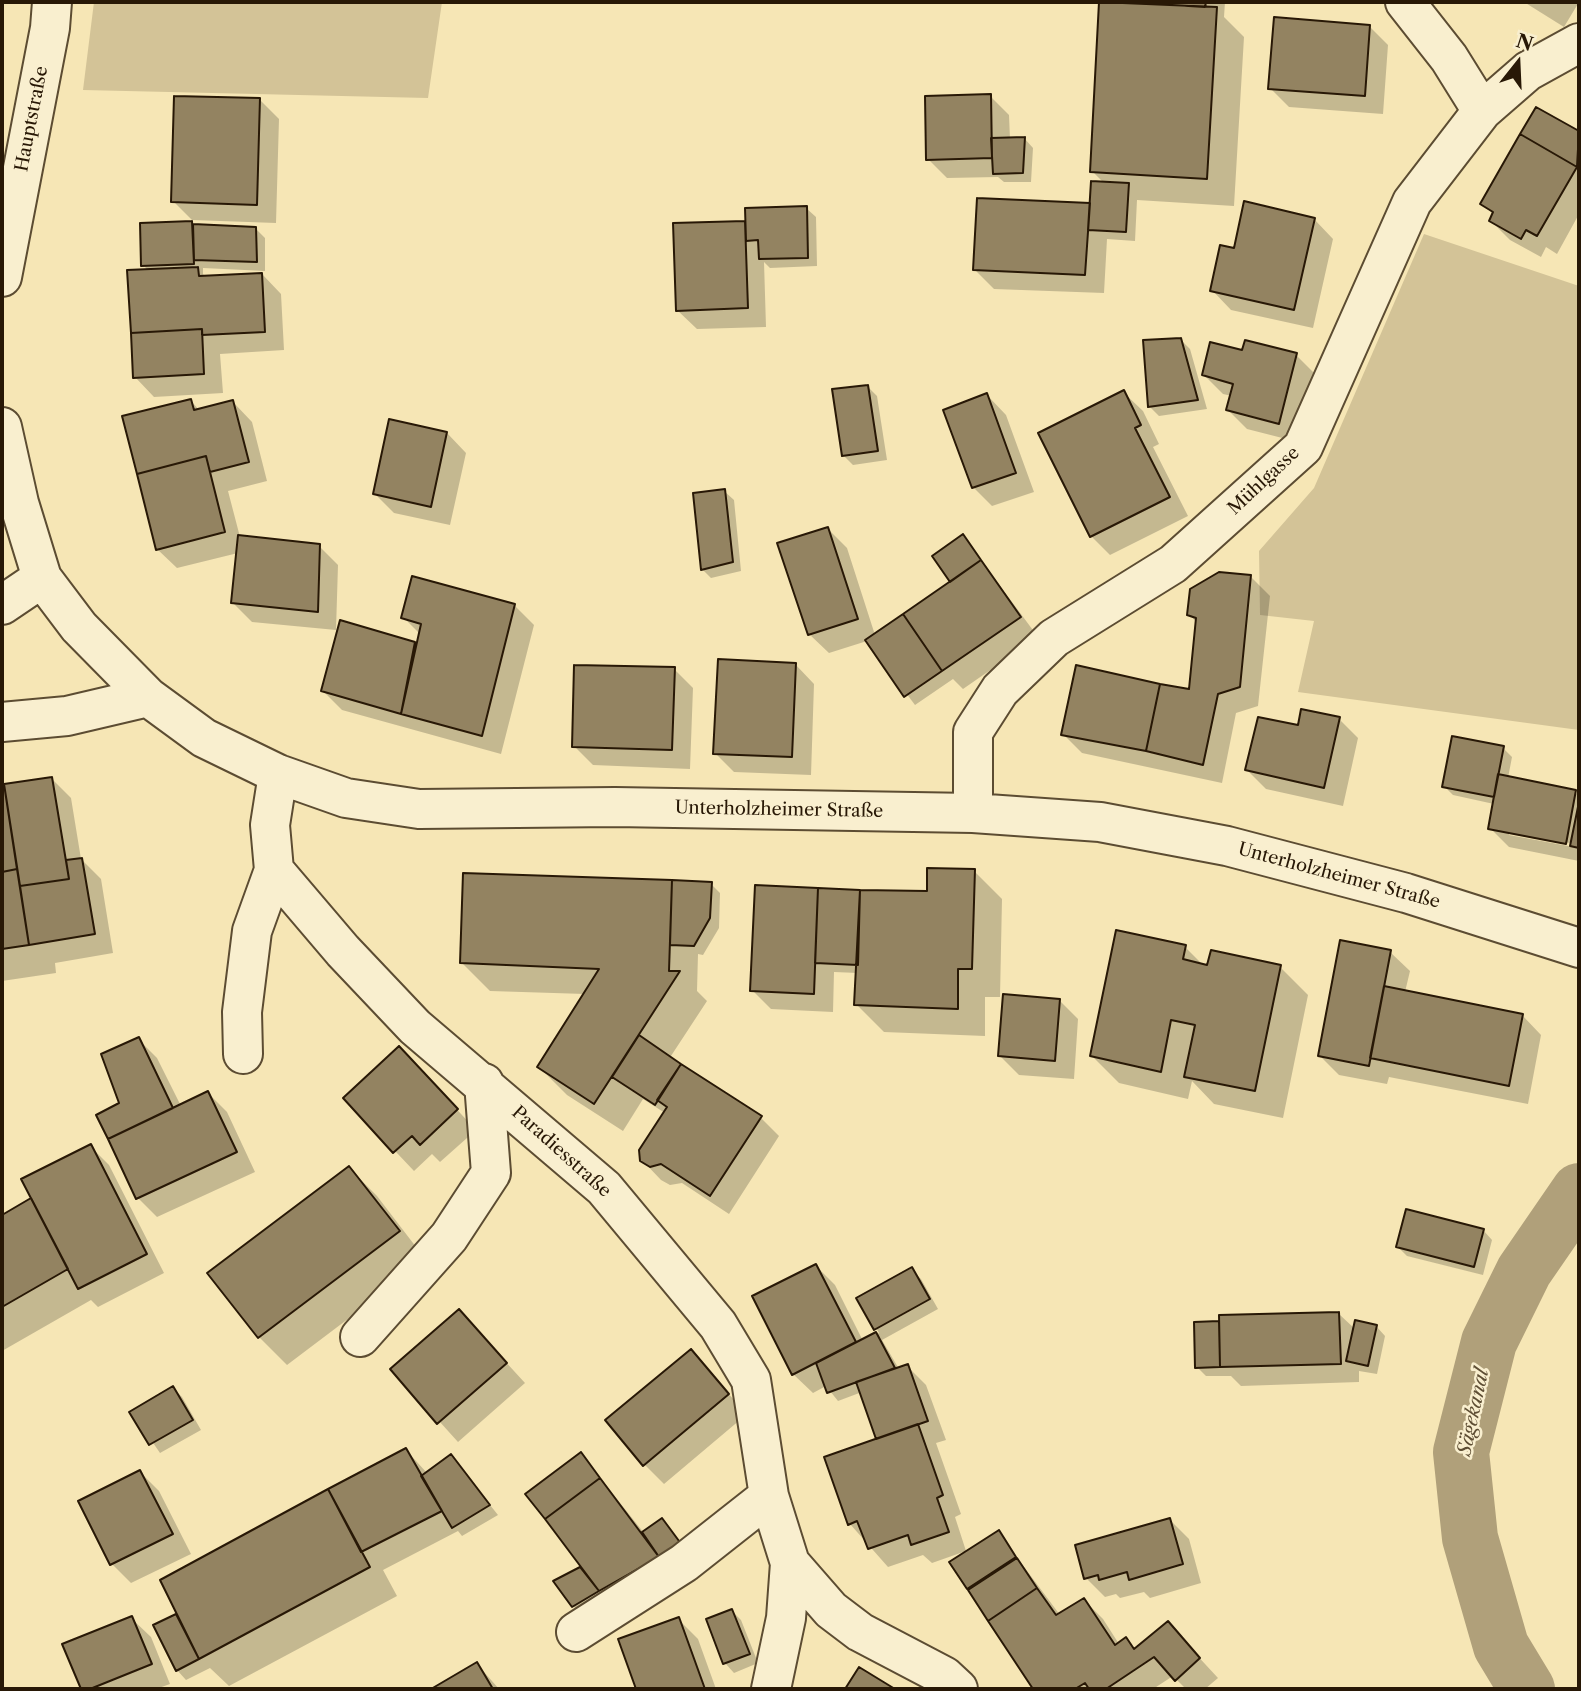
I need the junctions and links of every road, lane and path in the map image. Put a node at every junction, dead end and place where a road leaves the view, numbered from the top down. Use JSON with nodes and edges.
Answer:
{"nodes":[{"id":1,"x":52,"y":2,"type":"edge"},
{"id":2,"x":1405,"y":2,"type":"edge"},
{"id":3,"x":1579,"y":43,"type":"edge"},
{"id":4,"x":1482,"y":111,"type":"junction"},
{"id":5,"x":2,"y":277,"type":"edge"},
{"id":6,"x":2,"y":427,"type":"edge"},
{"id":7,"x":42,"y":578,"type":"junction"},
{"id":8,"x":2,"y":605,"type":"edge"},
{"id":9,"x":148,"y":697,"type":"junction"},
{"id":10,"x":2,"y":722,"type":"edge"},
{"id":11,"x":278,"y":774,"type":"junction"},
{"id":12,"x":972,"y":813,"type":"junction"},
{"id":13,"x":274,"y":870,"type":"junction"},
{"id":14,"x":1579,"y":948,"type":"edge"},
{"id":15,"x":243,"y":1054,"type":"dead end"},
{"id":16,"x":484,"y":1083,"type":"junction"},
{"id":17,"x":360,"y":1337,"type":"dead end"},
{"id":18,"x":769,"y":1496,"type":"junction"},
{"id":19,"x":790,"y":1563,"type":"junction"},
{"id":20,"x":576,"y":1632,"type":"dead end"},
{"id":21,"x":771,"y":1689,"type":"edge"},
{"id":22,"x":958,"y":1689,"type":"edge"}],
"edges":[{"from":1,"to":5,"type":"street","name":"Hauptstraße"},
{"from":2,"to":4,"type":"street"},
{"from":3,"to":4,"type":"street","name":"Mühlgasse"},
{"from":4,"to":12,"type":"street","name":"Mühlgasse"},
{"from":6,"to":7,"type":"street"},
{"from":7,"to":8,"type":"street"},
{"from":7,"to":9,"type":"street","name":"Unterholzheimer Straße"},
{"from":9,"to":10,"type":"street"},
{"from":9,"to":11,"type":"street","name":"Unterholzheimer Straße"},
{"from":11,"to":12,"type":"street","name":"Unterholzheimer Straße"},
{"from":11,"to":13,"type":"street"},
{"from":12,"to":14,"type":"street","name":"Unterholzheimer Straße"},
{"from":13,"to":15,"type":"street"},
{"from":13,"to":16,"type":"street","name":"Paradiesstraße"},
{"from":16,"to":17,"type":"street"},
{"from":16,"to":18,"type":"street","name":"Paradiesstraße"},
{"from":18,"to":19,"type":"street","name":"Paradiesstraße"},
{"from":18,"to":20,"type":"street"},
{"from":19,"to":21,"type":"street","name":"Paradiesstraße"},
{"from":19,"to":22,"type":"street","name":"Paradiesstraße"}]}
